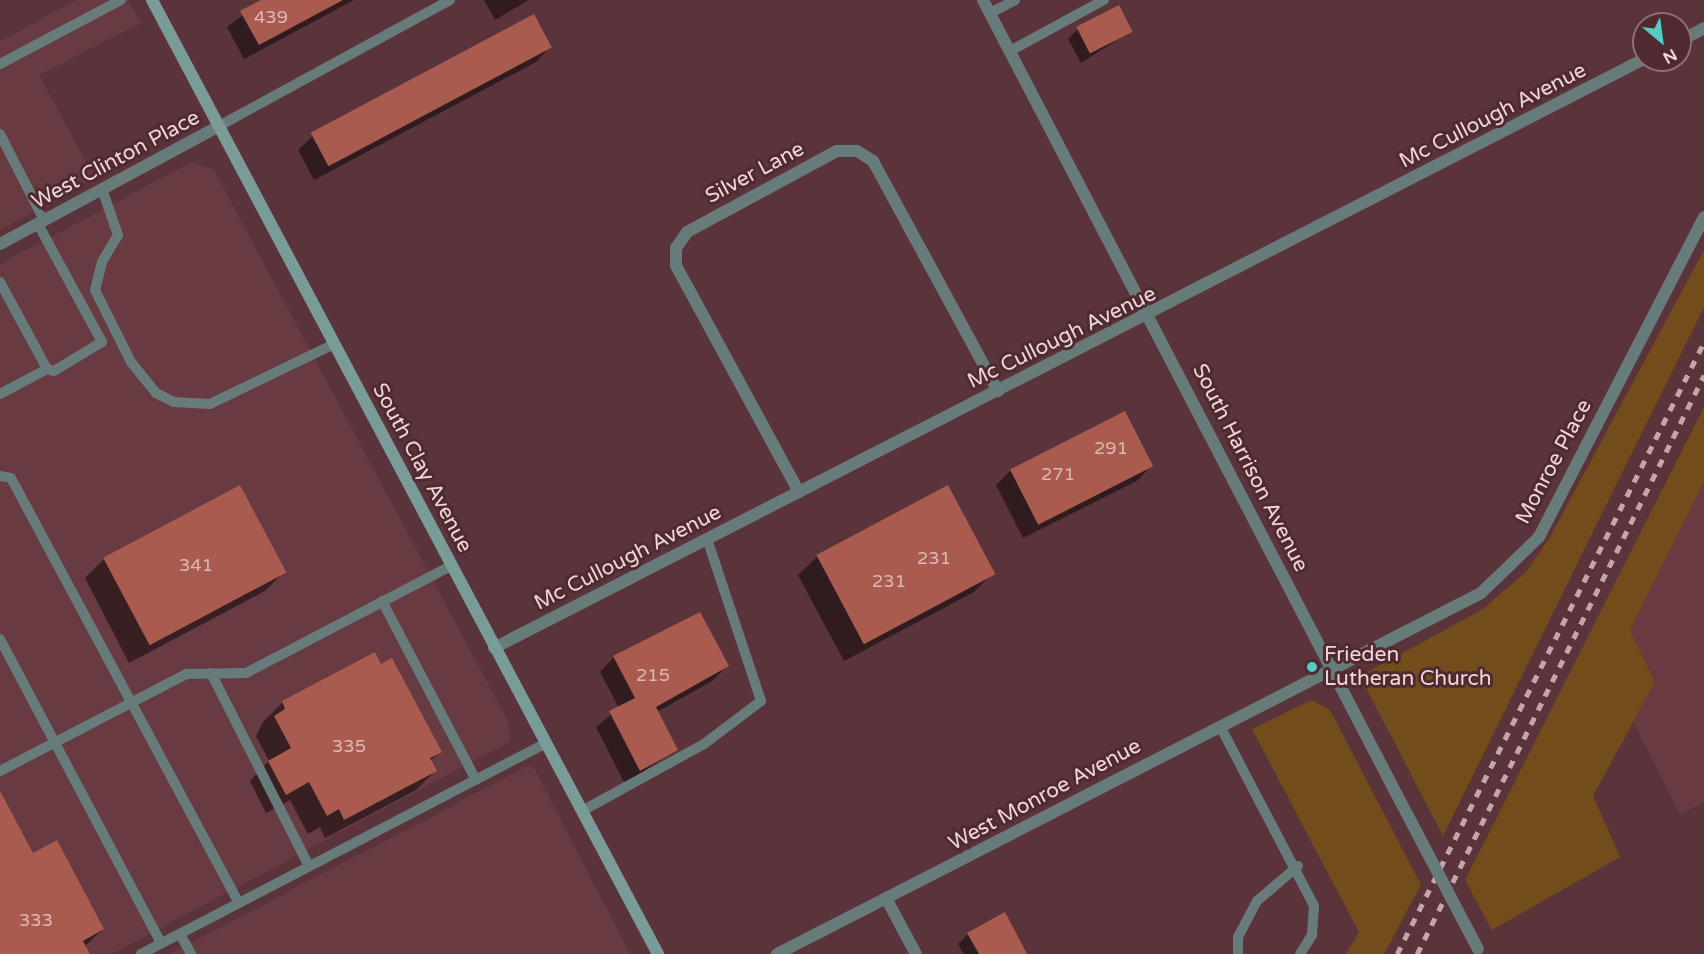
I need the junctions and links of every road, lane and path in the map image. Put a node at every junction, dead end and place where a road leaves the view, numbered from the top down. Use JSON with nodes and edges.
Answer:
{"nodes":[{"id":1,"x":121,"y":0,"type":"edge"},
{"id":2,"x":152,"y":0,"type":"edge"},
{"id":3,"x":450,"y":0,"type":"edge"},
{"id":4,"x":983,"y":0,"type":"edge"},
{"id":5,"x":1015,"y":0,"type":"edge"},
{"id":6,"x":1104,"y":0,"type":"edge"},
{"id":7,"x":990,"y":13,"type":"junction"},
{"id":8,"x":1010,"y":51,"type":"junction"},
{"id":9,"x":0,"y":64,"type":"edge"},
{"id":10,"x":1632,"y":65,"type":"edge"},
{"id":11,"x":219,"y":126,"type":"junction"},
{"id":12,"x":0,"y":134,"type":"edge"},
{"id":13,"x":102,"y":189,"type":"junction"},
{"id":14,"x":1704,"y":217,"type":"edge"},
{"id":15,"x":41,"y":222,"type":"junction"},
{"id":16,"x":0,"y":244,"type":"edge"},
{"id":17,"x":0,"y":282,"type":"edge"},
{"id":18,"x":1151,"y":316,"type":"junction"},
{"id":19,"x":334,"y":344,"type":"junction"},
{"id":20,"x":47,"y":369,"type":"junction"},
{"id":21,"x":998,"y":391,"type":"junction"},
{"id":22,"x":0,"y":394,"type":"edge"},
{"id":23,"x":0,"y":477,"type":"edge"},
{"id":24,"x":799,"y":492,"type":"junction"},
{"id":25,"x":707,"y":539,"type":"junction"},
{"id":26,"x":451,"y":566,"type":"junction"},
{"id":27,"x":382,"y":601,"type":"junction"},
{"id":28,"x":0,"y":639,"type":"edge"},
{"id":29,"x":494,"y":648,"type":"junction"},
{"id":30,"x":1330,"y":669,"type":"junction"},
{"id":31,"x":211,"y":673,"type":"junction"},
{"id":32,"x":128,"y":704,"type":"junction"},
{"id":33,"x":1220,"y":726,"type":"junction"},
{"id":34,"x":55,"y":742,"type":"junction"},
{"id":35,"x":546,"y":743,"type":"junction"},
{"id":36,"x":0,"y":771,"type":"edge"},
{"id":37,"x":476,"y":780,"type":"junction"},
{"id":38,"x":582,"y":811,"type":"junction"},
{"id":39,"x":309,"y":866,"type":"junction"},
{"id":40,"x":1298,"y":867,"type":"junction"},
{"id":41,"x":887,"y":900,"type":"junction"},
{"id":42,"x":239,"y":903,"type":"junction"},
{"id":43,"x":180,"y":934,"type":"junction"},
{"id":44,"x":161,"y":944,"type":"junction"},
{"id":45,"x":1479,"y":951,"type":"edge"},
{"id":46,"x":141,"y":954,"type":"edge"},
{"id":47,"x":190,"y":954,"type":"edge"},
{"id":48,"x":658,"y":954,"type":"edge"},
{"id":49,"x":777,"y":954,"type":"edge"},
{"id":50,"x":916,"y":954,"type":"edge"},
{"id":51,"x":1238,"y":954,"type":"edge"},
{"id":52,"x":1300,"y":954,"type":"edge"}],
"edges":[{"from":1,"to":9,"type":"lane"},
{"from":2,"to":11,"type":"street","name":"South Clay Avenue"},
{"from":3,"to":11,"type":"lane"},
{"from":4,"to":7,"type":"street","name":"South Harrison Avenue"},
{"from":5,"to":7,"type":"lane"},
{"from":6,"to":8,"type":"lane"},
{"from":7,"to":8,"type":"street","name":"South Harrison Avenue"},
{"from":8,"to":18,"type":"street","name":"South Harrison Avenue"},
{"from":10,"to":18,"type":"street","name":"Mc Cullough Avenue"},
{"from":11,"to":13,"type":"street","name":"West Clinton Place"},
{"from":11,"to":19,"type":"street","name":"South Clay Avenue"},
{"from":12,"to":15,"type":"lane"},
{"from":13,"to":15,"type":"street","name":"West Clinton Place"},
{"from":13,"to":19,"type":"lane"},
{"from":14,"to":30,"type":"street","name":"Monroe Place"},
{"from":15,"to":16,"type":"street","name":"West Clinton Place"},
{"from":15,"to":20,"type":"lane"},
{"from":17,"to":20,"type":"lane"},
{"from":18,"to":21,"type":"street","name":"Mc Cullough Avenue"},
{"from":18,"to":30,"type":"street","name":"South Harrison Avenue"},
{"from":19,"to":26,"type":"street","name":"South Clay Avenue"},
{"from":20,"to":22,"type":"lane"},
{"from":21,"to":24,"type":"street","name":"Mc Cullough Avenue"},
{"from":21,"to":24,"type":"street","name":"Silver Lane"},
{"from":23,"to":32,"type":"lane"},
{"from":24,"to":25,"type":"street","name":"Mc Cullough Avenue"},
{"from":25,"to":29,"type":"street","name":"Mc Cullough Avenue"},
{"from":25,"to":38,"type":"lane"},
{"from":26,"to":27,"type":"lane"},
{"from":26,"to":29,"type":"street","name":"South Clay Avenue"},
{"from":27,"to":31,"type":"lane"},
{"from":27,"to":37,"type":"lane"},
{"from":28,"to":34,"type":"lane"},
{"from":29,"to":35,"type":"street","name":"South Clay Avenue"},
{"from":30,"to":33,"type":"street","name":"West Monroe Avenue"},
{"from":30,"to":45,"type":"street","name":"South Harrison Avenue","bridge":true},
{"from":31,"to":32,"type":"lane"},
{"from":31,"to":39,"type":"lane"},
{"from":32,"to":34,"type":"lane"},
{"from":32,"to":42,"type":"lane"},
{"from":33,"to":40,"type":"lane"},
{"from":33,"to":41,"type":"street","name":"West Monroe Avenue"},
{"from":34,"to":36,"type":"lane"},
{"from":34,"to":44,"type":"lane"},
{"from":35,"to":37,"type":"lane"},
{"from":35,"to":38,"type":"street","name":"South Clay Avenue"},
{"from":37,"to":39,"type":"lane"},
{"from":38,"to":48,"type":"street","name":"South Clay Avenue"},
{"from":39,"to":42,"type":"lane"},
{"from":40,"to":51,"type":"lane"},
{"from":40,"to":52,"type":"lane"},
{"from":41,"to":49,"type":"street","name":"West Monroe Avenue"},
{"from":41,"to":50,"type":"street"},
{"from":42,"to":43,"type":"lane"},
{"from":43,"to":44,"type":"lane"},
{"from":43,"to":47,"type":"lane"},
{"from":44,"to":46,"type":"lane"}]}
